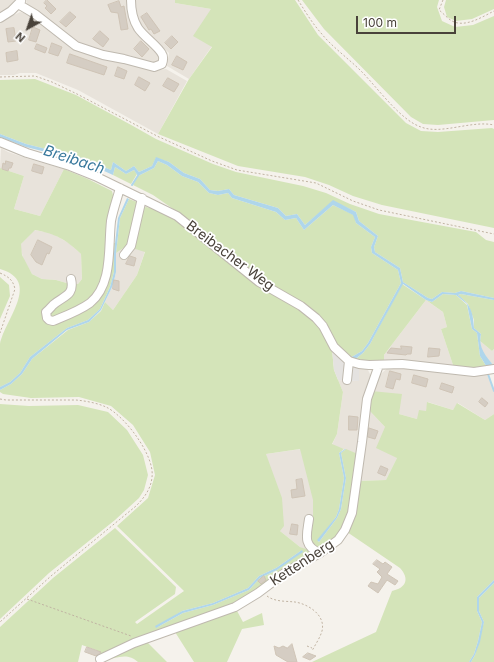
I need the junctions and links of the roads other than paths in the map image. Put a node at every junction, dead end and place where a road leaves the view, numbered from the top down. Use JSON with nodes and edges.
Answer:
{"nodes":[{"id":1,"x":131,"y":0,"type":"edge"},
{"id":2,"x":20,"y":2,"type":"edge"},
{"id":3,"x":0,"y":18,"type":"edge"},
{"id":4,"x":0,"y":142,"type":"edge"},
{"id":5,"x":120,"y":188,"type":"junction"},
{"id":6,"x":142,"y":198,"type":"junction"},
{"id":7,"x":124,"y":255,"type":"dead end"},
{"id":8,"x":71,"y":279,"type":"dead end"},
{"id":9,"x":349,"y":361,"type":"junction"},
{"id":10,"x":379,"y":365,"type":"junction"},
{"id":11,"x":494,"y":369,"type":"edge"},
{"id":12,"x":347,"y":380,"type":"dead end"},
{"id":13,"x":309,"y":519,"type":"dead end"},
{"id":14,"x":320,"y":553,"type":"junction"},
{"id":15,"x":100,"y":660,"type":"dead end"}],
"edges":[{"from":1,"to":2,"type":"street"},
{"from":2,"to":3,"type":"street"},
{"from":4,"to":5,"type":"street","name":"Breibacher Weg"},
{"from":5,"to":6,"type":"street","name":"Breibacher Weg"},
{"from":5,"to":8,"type":"street"},
{"from":6,"to":7,"type":"street"},
{"from":6,"to":9,"type":"street","name":"Breibacher Weg"},
{"from":9,"to":10,"type":"street"},
{"from":9,"to":12,"type":"street"},
{"from":10,"to":11,"type":"street"},
{"from":10,"to":14,"type":"street","name":"Kettenberg"},
{"from":13,"to":14,"type":"street"},
{"from":14,"to":15,"type":"street","name":"Kettenberg"}]}
